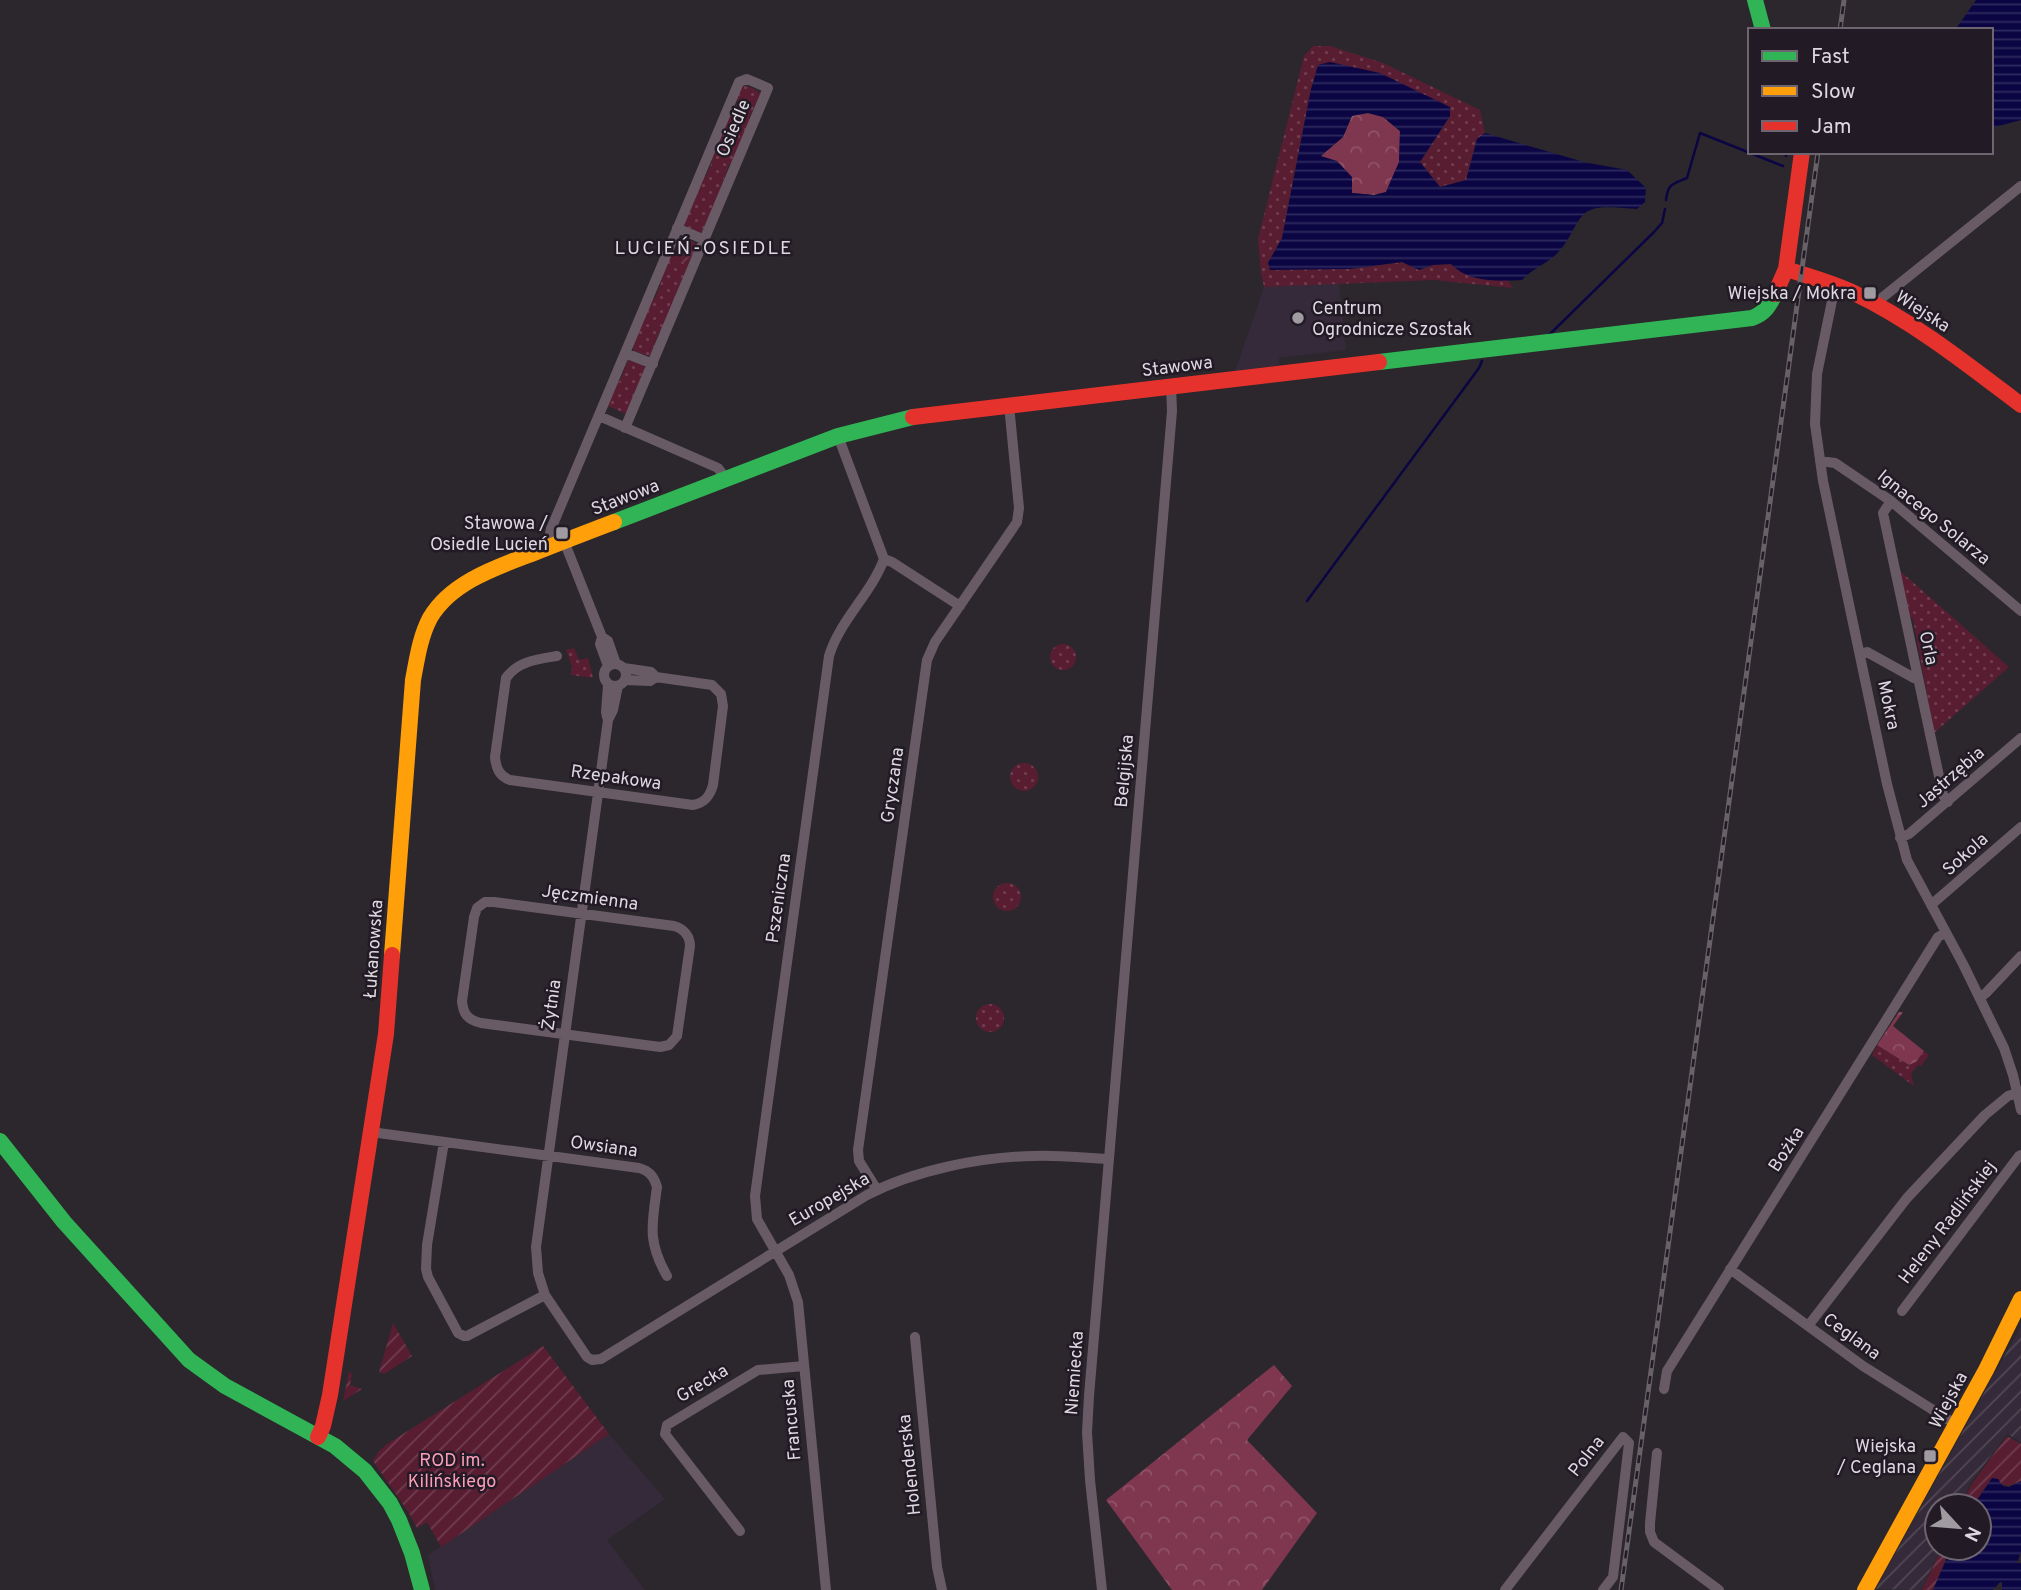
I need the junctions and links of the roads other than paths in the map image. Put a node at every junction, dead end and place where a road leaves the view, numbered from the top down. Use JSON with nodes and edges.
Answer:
{"nodes":[{"id":1,"x":1755,"y":0,"type":"edge"},
{"id":2,"x":1762,"y":28,"type":"edge"},
{"id":3,"x":1802,"y":154,"type":"edge"},
{"id":4,"x":2021,"y":186,"type":"edge"},
{"id":5,"x":677,"y":228,"type":"junction"},
{"id":6,"x":705,"y":240,"type":"junction"},
{"id":7,"x":1786,"y":269,"type":"junction"},
{"id":8,"x":1838,"y":285,"type":"junction"},
{"id":9,"x":1878,"y":305,"type":"junction"},
{"id":10,"x":625,"y":353,"type":"junction"},
{"id":11,"x":653,"y":364,"type":"junction"},
{"id":12,"x":1171,"y":386,"type":"junction"},
{"id":13,"x":1009,"y":405,"type":"junction"},
{"id":14,"x":2021,"y":405,"type":"edge"},
{"id":15,"x":598,"y":416,"type":"junction"},
{"id":16,"x":625,"y":428,"type":"junction"},
{"id":17,"x":838,"y":436,"type":"junction"},
{"id":18,"x":1820,"y":461,"type":"junction"},
{"id":19,"x":726,"y":479,"type":"junction"},
{"id":20,"x":1891,"y":501,"type":"junction"},
{"id":21,"x":559,"y":543,"type":"junction"},
{"id":22,"x":884,"y":559,"type":"junction"},
{"id":23,"x":960,"y":606,"type":"junction"},
{"id":24,"x":2021,"y":611,"type":"edge"},
{"id":25,"x":1860,"y":654,"type":"junction"},
{"id":26,"x":557,"y":656,"type":"dead end"},
{"id":27,"x":617,"y":675,"type":"junction"},
{"id":28,"x":1917,"y":678,"type":"junction"},
{"id":29,"x":2021,"y":738,"type":"edge"},
{"id":30,"x":598,"y":793,"type":"junction"},
{"id":31,"x":1948,"y":802,"type":"junction"},
{"id":32,"x":2021,"y":827,"type":"edge"},
{"id":33,"x":1900,"y":838,"type":"junction"},
{"id":34,"x":1931,"y":905,"type":"junction"},
{"id":35,"x":581,"y":914,"type":"junction"},
{"id":36,"x":1945,"y":933,"type":"junction"},
{"id":37,"x":2021,"y":956,"type":"edge"},
{"id":38,"x":1980,"y":998,"type":"junction"},
{"id":39,"x":565,"y":1034,"type":"junction"},
{"id":40,"x":2017,"y":1093,"type":"junction"},
{"id":41,"x":2021,"y":1110,"type":"edge"},
{"id":42,"x":371,"y":1132,"type":"junction"},
{"id":43,"x":0,"y":1141,"type":"edge"},
{"id":44,"x":444,"y":1142,"type":"junction"},
{"id":45,"x":2021,"y":1155,"type":"edge"},
{"id":46,"x":548,"y":1156,"type":"junction"},
{"id":47,"x":1109,"y":1159,"type":"junction"},
{"id":48,"x":877,"y":1191,"type":"junction"},
{"id":49,"x":776,"y":1251,"type":"junction"},
{"id":50,"x":1730,"y":1269,"type":"junction"},
{"id":51,"x":667,"y":1276,"type":"dead end"},
{"id":52,"x":545,"y":1295,"type":"junction"},
{"id":53,"x":2021,"y":1299,"type":"edge"},
{"id":54,"x":1902,"y":1311,"type":"dead end"},
{"id":55,"x":1808,"y":1326,"type":"junction"},
{"id":56,"x":915,"y":1337,"type":"dead end"},
{"id":57,"x":596,"y":1360,"type":"joint"},
{"id":58,"x":804,"y":1366,"type":"junction"},
{"id":59,"x":1664,"y":1389,"type":"dead end"},
{"id":60,"x":1957,"y":1425,"type":"junction"},
{"id":61,"x":318,"y":1437,"type":"junction"},
{"id":62,"x":1657,"y":1453,"type":"dead end"},
{"id":63,"x":740,"y":1531,"type":"dead end"},
{"id":64,"x":422,"y":1590,"type":"edge"},
{"id":65,"x":826,"y":1590,"type":"edge"},
{"id":66,"x":942,"y":1590,"type":"edge"},
{"id":67,"x":1102,"y":1590,"type":"edge"},
{"id":68,"x":1505,"y":1590,"type":"edge"},
{"id":69,"x":1603,"y":1590,"type":"edge"},
{"id":70,"x":1718,"y":1590,"type":"edge"},
{"id":71,"x":1865,"y":1590,"type":"edge"}],
"edges":[{"from":1,"to":2,"type":"street"},
{"from":3,"to":7,"type":"street"},
{"from":4,"to":9,"type":"street"},
{"from":5,"to":6,"type":"street"},
{"from":5,"to":6,"type":"street","name":"Osiedle"},
{"from":5,"to":10,"type":"street","name":"Osiedle"},
{"from":6,"to":11,"type":"street","name":"Osiedle"},
{"from":7,"to":8,"type":"street","name":"Wiejska"},
{"from":7,"to":12,"type":"street","name":"Stawowa"},
{"from":8,"to":9,"type":"street","name":"Wiejska"},
{"from":8,"to":18,"type":"street","name":"Mokra"},
{"from":9,"to":14,"type":"street","name":"Wiejska"},
{"from":10,"to":11,"type":"street"},
{"from":10,"to":15,"type":"street","name":"Osiedle"},
{"from":11,"to":16,"type":"street","name":"Osiedle"},
{"from":12,"to":13,"type":"street","name":"Stawowa"},
{"from":12,"to":47,"type":"street","name":"Belgijska"},
{"from":13,"to":17,"type":"street","name":"Stawowa"},
{"from":13,"to":23,"type":"street","name":"Gryczana"},
{"from":15,"to":16,"type":"street"},
{"from":15,"to":21,"type":"street","name":"Osiedle"},
{"from":16,"to":19,"type":"street"},
{"from":17,"to":19,"type":"street","name":"Stawowa"},
{"from":17,"to":22,"type":"street"},
{"from":18,"to":20,"type":"street","name":"Ignacego Solarza"},
{"from":18,"to":25,"type":"street","name":"Mokra"},
{"from":19,"to":21,"type":"street","name":"Stawowa"},
{"from":20,"to":24,"type":"street","name":"Ignacego Solarza"},
{"from":20,"to":28,"type":"street","name":"Orla"},
{"from":21,"to":27,"type":"street","name":"Żytnia"},
{"from":21,"to":42,"type":"street","name":"Łukanowska"},
{"from":22,"to":23,"type":"street"},
{"from":22,"to":49,"type":"street","name":"Pszeniczna"},
{"from":23,"to":48,"type":"street","name":"Gryczana"},
{"from":25,"to":28,"type":"street"},
{"from":25,"to":33,"type":"street","name":"Mokra"},
{"from":26,"to":30,"type":"street","name":"Rzepakowa"},
{"from":27,"to":30,"type":"street","name":"Żytnia"},
{"from":27,"to":30,"type":"street","name":"Rzepakowa"},
{"from":28,"to":31,"type":"street","name":"Orla"},
{"from":29,"to":31,"type":"street","name":"Jastrzębia"},
{"from":30,"to":35,"type":"street","name":"Żytnia"},
{"from":31,"to":33,"type":"street","name":"Jastrzębia"},
{"from":32,"to":34,"type":"street","name":"Sokola"},
{"from":33,"to":34,"type":"street","name":"Mokra"},
{"from":34,"to":36,"type":"street","name":"Mokra"},
{"from":35,"to":39,"type":"street","name":"Żytnia"},
{"from":35,"to":39,"type":"street","name":"Jęczmienna"},
{"from":35,"to":39,"type":"street","name":"Jęczmienna"},
{"from":36,"to":38,"type":"street","name":"Mokra"},
{"from":36,"to":50,"type":"street","name":"Bożka"},
{"from":37,"to":38,"type":"street"},
{"from":38,"to":40,"type":"street","name":"Mokra"},
{"from":39,"to":46,"type":"street","name":"Żytnia"},
{"from":40,"to":41,"type":"street","name":"Mokra"},
{"from":40,"to":55,"type":"street"},
{"from":42,"to":44,"type":"street","name":"Owsiana"},
{"from":42,"to":61,"type":"street","name":"Łukanowska"},
{"from":43,"to":61,"type":"street"},
{"from":44,"to":46,"type":"street","name":"Owsiana"},
{"from":44,"to":52,"type":"street"},
{"from":45,"to":54,"type":"street","name":"Heleny Radlińskiej"},
{"from":46,"to":51,"type":"street","name":"Owsiana"},
{"from":46,"to":52,"type":"street","name":"Żytnia"},
{"from":47,"to":48,"type":"street","name":"Europejska"},
{"from":47,"to":67,"type":"street","name":"Niemiecka"},
{"from":48,"to":49,"type":"street","name":"Europejska"},
{"from":49,"to":57,"type":"street","name":"Europejska"},
{"from":49,"to":58,"type":"street","name":"Francuska"},
{"from":50,"to":55,"type":"street","name":"Ceglana"},
{"from":50,"to":59,"type":"street","name":"Bożka"},
{"from":52,"to":57,"type":"street","name":"Żytnia"},
{"from":53,"to":60,"type":"street","name":"Wiejska"},
{"from":55,"to":60,"type":"street","name":"Ceglana"},
{"from":56,"to":66,"type":"street","name":"Holenderska"},
{"from":58,"to":63,"type":"street","name":"Grecka"},
{"from":58,"to":65,"type":"street","name":"Francuska"},
{"from":60,"to":71,"type":"street","name":"Wiejska"},
{"from":61,"to":64,"type":"street"},
{"from":62,"to":70,"type":"street"},
{"from":68,"to":69,"type":"street","name":"Polna"}]}
